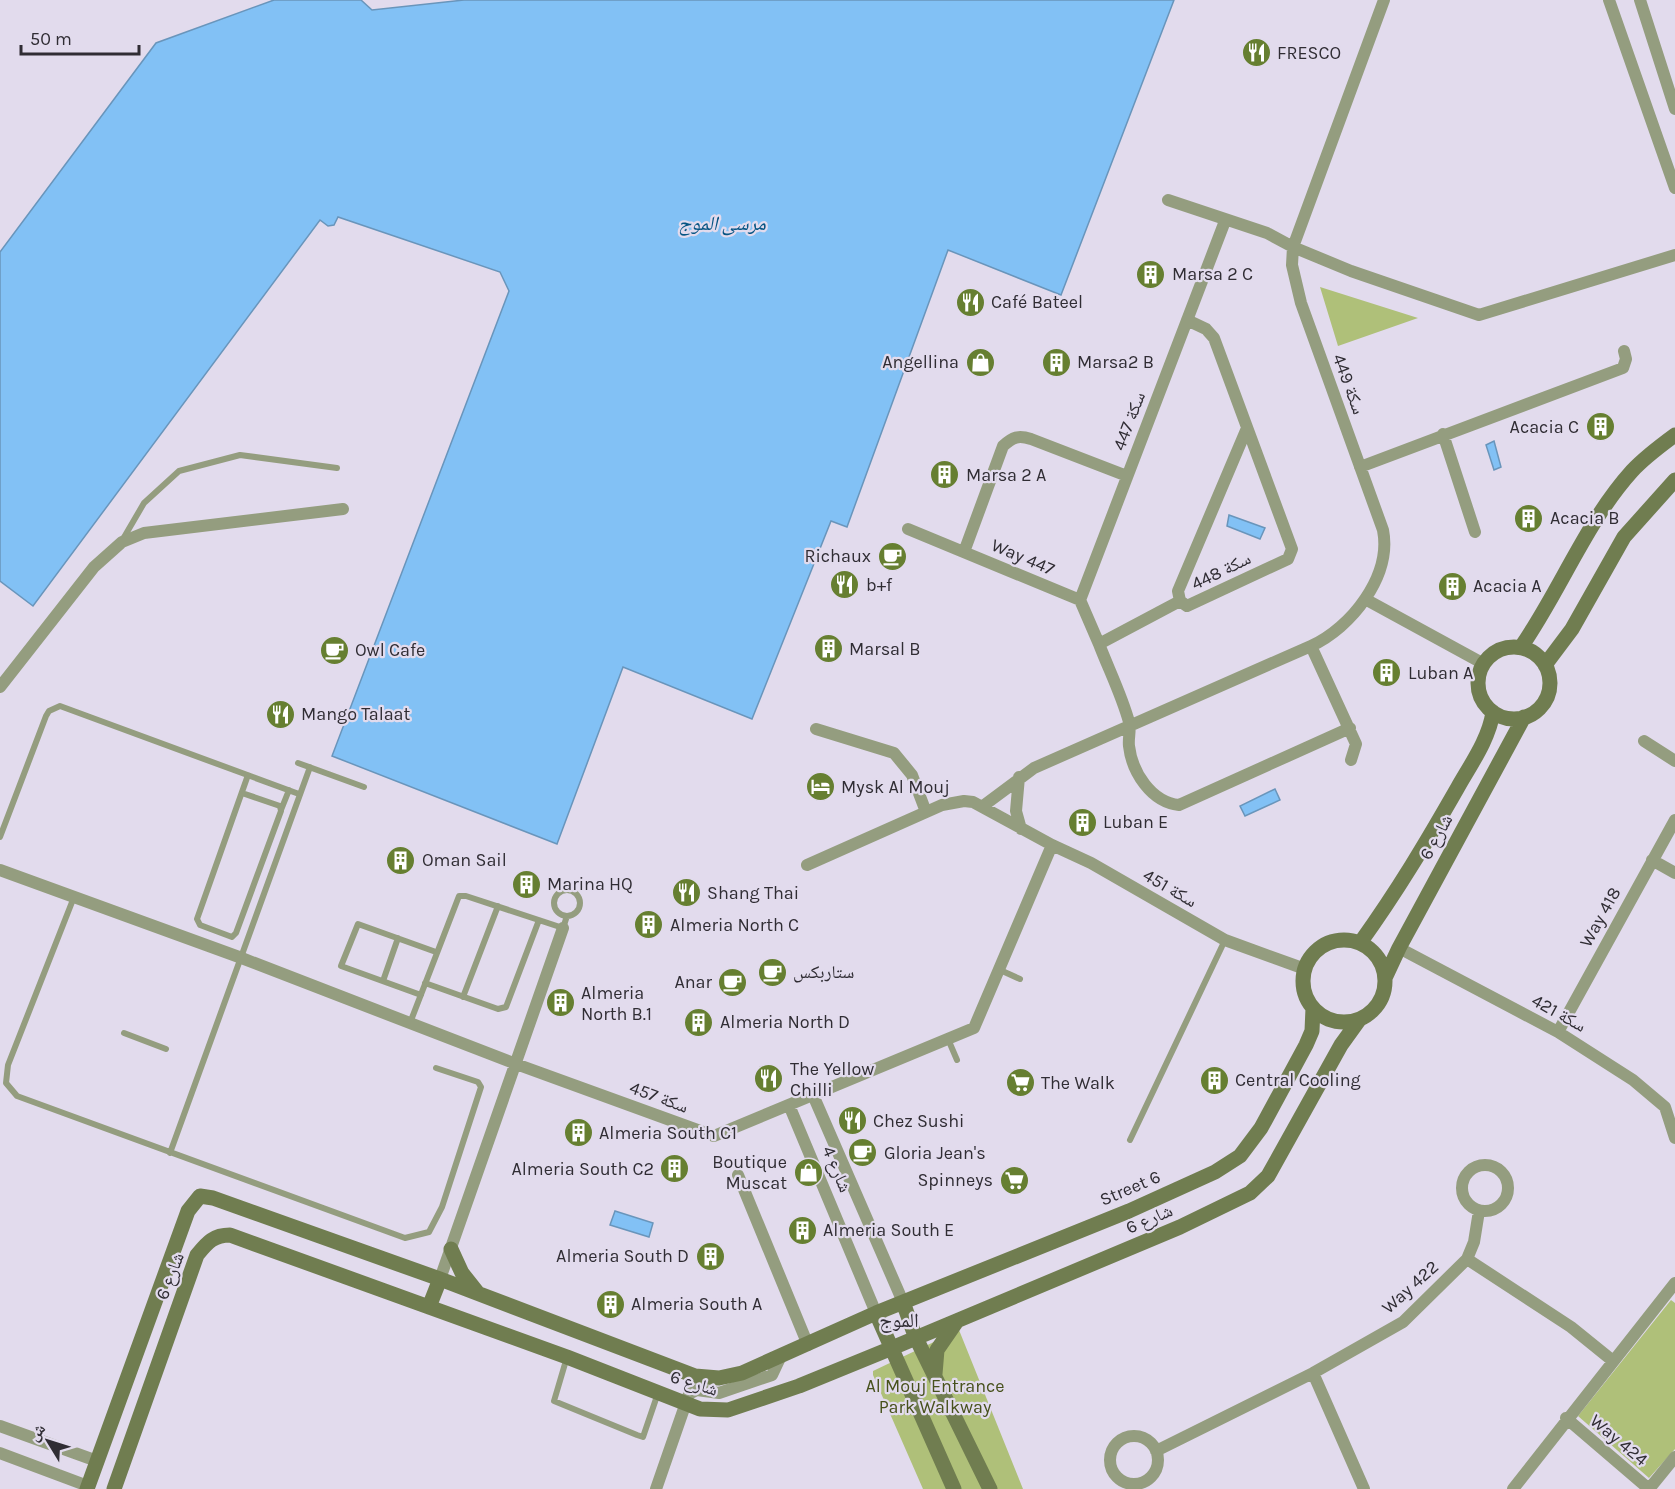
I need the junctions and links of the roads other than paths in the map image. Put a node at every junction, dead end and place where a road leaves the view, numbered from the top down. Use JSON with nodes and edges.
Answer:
{"nodes":[{"id":1,"x":1384,"y":0,"type":"edge"},
{"id":2,"x":1609,"y":0,"type":"edge"},
{"id":3,"x":1640,"y":0,"type":"edge"},
{"id":4,"x":1675,"y":109,"type":"edge"},
{"id":5,"x":1675,"y":188,"type":"edge"},
{"id":6,"x":1168,"y":200,"type":"dead end"},
{"id":7,"x":1225,"y":220,"type":"junction"},
{"id":8,"x":1293,"y":247,"type":"junction"},
{"id":9,"x":1675,"y":255,"type":"edge"},
{"id":10,"x":1187,"y":320,"type":"junction"},
{"id":11,"x":1624,"y":351,"type":"dead end"},
{"id":12,"x":1247,"y":428,"type":"junction"},
{"id":13,"x":1443,"y":434,"type":"junction"},
{"id":14,"x":1675,"y":435,"type":"edge"},
{"id":15,"x":1360,"y":467,"type":"junction"},
{"id":16,"x":337,"y":468,"type":"dead end"},
{"id":17,"x":1127,"y":476,"type":"junction"},
{"id":18,"x":1675,"y":480,"type":"edge"},
{"id":19,"x":343,"y":509,"type":"dead end"},
{"id":20,"x":908,"y":529,"type":"dead end"},
{"id":21,"x":1475,"y":532,"type":"dead end"},
{"id":22,"x":122,"y":542,"type":"junction"},
{"id":23,"x":964,"y":552,"type":"junction"},
{"id":24,"x":1365,"y":599,"type":"junction"},
{"id":25,"x":1080,"y":600,"type":"junction"},
{"id":26,"x":1180,"y":601,"type":"junction"},
{"id":27,"x":1099,"y":644,"type":"junction"},
{"id":28,"x":1311,"y":646,"type":"junction"},
{"id":29,"x":1521,"y":648,"type":"junction"},
{"id":30,"x":1484,"y":664,"type":"junction"},
{"id":31,"x":1545,"y":666,"type":"junction"},
{"id":32,"x":0,"y":687,"type":"edge"},
{"id":33,"x":1493,"y":712,"type":"junction"},
{"id":34,"x":1524,"y":717,"type":"junction"},
{"id":35,"x":1130,"y":724,"type":"junction"},
{"id":36,"x":1350,"y":728,"type":"junction"},
{"id":37,"x":816,"y":729,"type":"dead end"},
{"id":38,"x":1644,"y":741,"type":"dead end"},
{"id":39,"x":1351,"y":760,"type":"dead end"},
{"id":40,"x":1675,"y":761,"type":"edge"},
{"id":41,"x":298,"y":763,"type":"dead end"},
{"id":42,"x":310,"y":767,"type":"junction"},
{"id":43,"x":248,"y":775,"type":"junction"},
{"id":44,"x":1019,"y":777,"type":"junction"},
{"id":45,"x":364,"y":787,"type":"dead end"},
{"id":46,"x":289,"y":790,"type":"junction"},
{"id":47,"x":242,"y":792,"type":"junction"},
{"id":48,"x":299,"y":794,"type":"junction"},
{"id":49,"x":983,"y":806,"type":"junction"},
{"id":50,"x":281,"y":811,"type":"junction"},
{"id":51,"x":926,"y":812,"type":"junction"},
{"id":52,"x":1675,"y":820,"type":"edge"},
{"id":53,"x":1021,"y":829,"type":"junction"},
{"id":54,"x":0,"y":837,"type":"edge"},
{"id":55,"x":1052,"y":845,"type":"junction"},
{"id":56,"x":1652,"y":860,"type":"junction"},
{"id":57,"x":807,"y":865,"type":"dead end"},
{"id":58,"x":0,"y":870,"type":"edge"},
{"id":59,"x":1675,"y":873,"type":"edge"},
{"id":60,"x":74,"y":897,"type":"junction"},
{"id":61,"x":498,"y":906,"type":"junction"},
{"id":62,"x":539,"y":920,"type":"junction"},
{"id":63,"x":565,"y":922,"type":"junction"},
{"id":64,"x":398,"y":938,"type":"junction"},
{"id":65,"x":1225,"y":940,"type":"junction"},
{"id":66,"x":1360,"y":943,"type":"junction"},
{"id":67,"x":1399,"y":948,"type":"junction"},
{"id":68,"x":436,"y":952,"type":"junction"},
{"id":69,"x":239,"y":957,"type":"junction"},
{"id":70,"x":1305,"y":969,"type":"junction"},
{"id":71,"x":1000,"y":970,"type":"junction"},
{"id":72,"x":1385,"y":978,"type":"junction"},
{"id":73,"x":1020,"y":979,"type":"dead end"},
{"id":74,"x":383,"y":981,"type":"junction"},
{"id":75,"x":425,"y":983,"type":"junction"},
{"id":76,"x":421,"y":995,"type":"junction"},
{"id":77,"x":464,"y":997,"type":"junction"},
{"id":78,"x":1313,"y":1008,"type":"junction"},
{"id":79,"x":1359,"y":1020,"type":"junction"},
{"id":80,"x":410,"y":1023,"type":"junction"},
{"id":81,"x":1558,"y":1032,"type":"junction"},
{"id":82,"x":124,"y":1033,"type":"dead end"},
{"id":83,"x":948,"y":1038,"type":"junction"},
{"id":84,"x":166,"y":1049,"type":"dead end"},
{"id":85,"x":957,"y":1060,"type":"dead end"},
{"id":86,"x":516,"y":1064,"type":"junction"},
{"id":87,"x":436,"y":1068,"type":"dead end"},
{"id":88,"x":813,"y":1095,"type":"junction"},
{"id":89,"x":789,"y":1105,"type":"junction"},
{"id":90,"x":1675,"y":1138,"type":"edge"},
{"id":91,"x":1130,"y":1140,"type":"dead end"},
{"id":92,"x":170,"y":1153,"type":"junction"},
{"id":93,"x":738,"y":1176,"type":"dead end"},
{"id":94,"x":1479,"y":1211,"type":"dead end"},
{"id":95,"x":451,"y":1249,"type":"junction"},
{"id":96,"x":1467,"y":1259,"type":"junction"},
{"id":97,"x":440,"y":1279,"type":"junction"},
{"id":98,"x":1674,"y":1287,"type":"edge"},
{"id":99,"x":479,"y":1294,"type":"junction"},
{"id":100,"x":903,"y":1302,"type":"junction"},
{"id":101,"x":429,"y":1307,"type":"junction"},
{"id":102,"x":876,"y":1313,"type":"junction"},
{"id":103,"x":958,"y":1318,"type":"junction"},
{"id":104,"x":915,"y":1336,"type":"junction"},
{"id":105,"x":808,"y":1345,"type":"junction"},
{"id":106,"x":892,"y":1348,"type":"junction"},
{"id":107,"x":781,"y":1356,"type":"junction"},
{"id":108,"x":567,"y":1357,"type":"junction"},
{"id":109,"x":1613,"y":1361,"type":"junction"},
{"id":110,"x":854,"y":1364,"type":"junction"},
{"id":111,"x":1313,"y":1373,"type":"junction"},
{"id":112,"x":904,"y":1376,"type":"junction"},
{"id":113,"x":936,"y":1377,"type":"junction"},
{"id":114,"x":658,"y":1393,"type":"junction"},
{"id":115,"x":685,"y":1403,"type":"junction"},
{"id":116,"x":1566,"y":1418,"type":"junction"},
{"id":117,"x":0,"y":1426,"type":"edge"},
{"id":118,"x":1156,"y":1451,"type":"dead end"},
{"id":119,"x":0,"y":1453,"type":"edge"},
{"id":120,"x":1675,"y":1457,"type":"edge"},
{"id":121,"x":97,"y":1461,"type":"junction"},
{"id":122,"x":89,"y":1484,"type":"edge"},
{"id":123,"x":115,"y":1487,"type":"edge"},
{"id":124,"x":656,"y":1489,"type":"edge"},
{"id":125,"x":954,"y":1489,"type":"edge"},
{"id":126,"x":990,"y":1489,"type":"edge"},
{"id":127,"x":1364,"y":1489,"type":"edge"},
{"id":128,"x":1513,"y":1489,"type":"edge"},
{"id":129,"x":1649,"y":1489,"type":"edge"}],
"edges":[{"from":1,"to":8,"type":"street"},
{"from":2,"to":5,"type":"street"},
{"from":3,"to":4,"type":"street"},
{"from":6,"to":7,"type":"street"},
{"from":7,"to":8,"type":"street"},
{"from":7,"to":10,"type":"street","name":"سكة 447"},
{"from":8,"to":9,"type":"street"},
{"from":8,"to":15,"type":"street","name":"سكة 449"},
{"from":10,"to":12,"type":"street","name":"سكة 448"},
{"from":10,"to":17,"type":"street","name":"سكة 447"},
{"from":11,"to":13,"type":"street"},
{"from":12,"to":26,"type":"street","name":"سكة 448"},
{"from":12,"to":26,"type":"street","name":"سكة 448"},
{"from":13,"to":15,"type":"street"},
{"from":13,"to":21,"type":"street"},
{"from":14,"to":29,"type":"street"},
{"from":15,"to":24,"type":"street","name":"سكة 449"},
{"from":16,"to":22,"type":"lane"},
{"from":17,"to":23,"type":"street"},
{"from":17,"to":25,"type":"street","name":"سكة 447"},
{"from":18,"to":31,"type":"street"},
{"from":19,"to":22,"type":"street"},
{"from":20,"to":23,"type":"street","name":"Way 447"},
{"from":22,"to":32,"type":"street"},
{"from":23,"to":25,"type":"street","name":"Way 447"},
{"from":24,"to":28,"type":"street","name":"سكة 449"},
{"from":24,"to":30,"type":"street"},
{"from":25,"to":27,"type":"street"},
{"from":26,"to":27,"type":"street"},
{"from":27,"to":35,"type":"street"},
{"from":28,"to":35,"type":"street","name":"سكة 449"},
{"from":28,"to":36,"type":"street"},
{"from":29,"to":30,"type":"street"},
{"from":29,"to":31,"type":"street"},
{"from":30,"to":33,"type":"street"},
{"from":31,"to":34,"type":"street"},
{"from":33,"to":34,"type":"street"},
{"from":33,"to":66,"type":"street","name":"شارع 6"},
{"from":34,"to":67,"type":"street","name":"شارع 6"},
{"from":35,"to":36,"type":"street"},
{"from":35,"to":44,"type":"street","name":"سكة 449"},
{"from":36,"to":39,"type":"street"},
{"from":37,"to":51,"type":"street"},
{"from":38,"to":40,"type":"street"},
{"from":41,"to":42,"type":"lane"},
{"from":42,"to":45,"type":"lane"},
{"from":42,"to":48,"type":"lane"},
{"from":43,"to":46,"type":"lane"},
{"from":43,"to":47,"type":"lane"},
{"from":43,"to":54,"type":"lane"},
{"from":44,"to":49,"type":"street","name":"سكة 449"},
{"from":44,"to":53,"type":"street"},
{"from":46,"to":48,"type":"lane"},
{"from":46,"to":50,"type":"lane"},
{"from":47,"to":50,"type":"lane"},
{"from":47,"to":50,"type":"lane"},
{"from":48,"to":69,"type":"lane"},
{"from":49,"to":51,"type":"street"},
{"from":49,"to":53,"type":"street","name":"سكة 451"},
{"from":51,"to":57,"type":"street"},
{"from":52,"to":56,"type":"street","name":"Way 418"},
{"from":53,"to":55,"type":"street","name":"سكة 451"},
{"from":55,"to":65,"type":"street","name":"سكة 451"},
{"from":55,"to":71,"type":"street","name":"سكة 457"},
{"from":56,"to":59,"type":"street"},
{"from":56,"to":81,"type":"street","name":"Way 418"},
{"from":58,"to":60,"type":"street","name":"سكة 457"},
{"from":60,"to":69,"type":"street","name":"سكة 457"},
{"from":60,"to":92,"type":"lane"},
{"from":61,"to":62,"type":"lane"},
{"from":61,"to":68,"type":"lane"},
{"from":61,"to":77,"type":"lane"},
{"from":62,"to":63,"type":"lane"},
{"from":62,"to":77,"type":"lane"},
{"from":63,"to":63,"type":"lane"},
{"from":63,"to":86,"type":"street"},
{"from":64,"to":68,"type":"lane"},
{"from":64,"to":74,"type":"lane"},
{"from":64,"to":74,"type":"lane"},
{"from":65,"to":70,"type":"street","name":"سكة 451"},
{"from":65,"to":91,"type":"lane"},
{"from":66,"to":70,"type":"street"},
{"from":66,"to":72,"type":"street"},
{"from":67,"to":72,"type":"street","name":"شارع 6"},
{"from":67,"to":81,"type":"street","name":"سكة 421"},
{"from":68,"to":75,"type":"lane"},
{"from":69,"to":80,"type":"street","name":"سكة 457"},
{"from":69,"to":92,"type":"lane"},
{"from":70,"to":78,"type":"street"},
{"from":71,"to":73,"type":"lane"},
{"from":71,"to":83,"type":"street","name":"سكة 457"},
{"from":72,"to":79,"type":"street"},
{"from":74,"to":76,"type":"lane"},
{"from":75,"to":76,"type":"lane"},
{"from":75,"to":77,"type":"lane"},
{"from":76,"to":80,"type":"lane"},
{"from":78,"to":79,"type":"street"},
{"from":78,"to":100,"type":"street","name":"Street 6"},
{"from":79,"to":103,"type":"street","name":"شارع 6"},
{"from":80,"to":86,"type":"street","name":"سكة 457"},
{"from":81,"to":90,"type":"street","name":"سكة 421"},
{"from":82,"to":84,"type":"lane"},
{"from":83,"to":85,"type":"lane"},
{"from":83,"to":88,"type":"street","name":"سكة 457"},
{"from":86,"to":89,"type":"street","name":"سكة 457"},
{"from":86,"to":95,"type":"street"},
{"from":87,"to":92,"type":"lane"},
{"from":88,"to":89,"type":"street","name":"سكة 457"},
{"from":88,"to":100,"type":"street","name":"شارع 4"},
{"from":89,"to":102,"type":"street","name":"شارع 4"},
{"from":93,"to":105,"type":"street"},
{"from":94,"to":96,"type":"street","name":"Way 422"},
{"from":95,"to":97,"type":"street"},
{"from":95,"to":99,"type":"street"},
{"from":96,"to":109,"type":"street"},
{"from":96,"to":111,"type":"street","name":"Way 422"},
{"from":97,"to":99,"type":"street","name":"شارع 6"},
{"from":97,"to":101,"type":"street"},
{"from":97,"to":121,"type":"street","name":"شارع 6"},
{"from":98,"to":109,"type":"street"},
{"from":99,"to":107,"type":"street","name":"شارع 6"},
{"from":100,"to":102,"type":"street","name":"Street 6"},
{"from":100,"to":104,"type":"street","name":"شارع 4"},
{"from":101,"to":108,"type":"street","name":"شارع 6"},
{"from":101,"to":123,"type":"street","name":"شارع 6"},
{"from":102,"to":105,"type":"street","name":"شارع 6"},
{"from":102,"to":106,"type":"street","name":"شارع 4"},
{"from":103,"to":104,"type":"street","name":"شارع 6"},
{"from":103,"to":113,"type":"street"},
{"from":104,"to":106,"type":"street","name":"شارع 6"},
{"from":104,"to":113,"type":"street","name":"شارع 4"},
{"from":105,"to":107,"type":"street","name":"شارع 6"},
{"from":106,"to":110,"type":"street","name":"شارع 6"},
{"from":106,"to":112,"type":"street","name":"شارع 4"},
{"from":107,"to":115,"type":"street"},
{"from":108,"to":114,"type":"street","name":"شارع 6"},
{"from":108,"to":114,"type":"lane"},
{"from":109,"to":116,"type":"street"},
{"from":110,"to":112,"type":"street"},
{"from":110,"to":115,"type":"street","name":"شارع 6"},
{"from":111,"to":118,"type":"street","name":"Way 422"},
{"from":111,"to":127,"type":"street"},
{"from":112,"to":125,"type":"street","name":"شارع 4"},
{"from":113,"to":126,"type":"street","name":"شارع 4"},
{"from":114,"to":115,"type":"street","name":"شارع 6"},
{"from":115,"to":124,"type":"street"},
{"from":116,"to":128,"type":"street"},
{"from":116,"to":129,"type":"street","name":"Way 424"},
{"from":117,"to":121,"type":"street"},
{"from":119,"to":122,"type":"street"},
{"from":120,"to":129,"type":"street","name":"Way 424"},
{"from":121,"to":122,"type":"street","name":"شارع 6"},
{"from":122,"to":123,"type":"street"}]}
